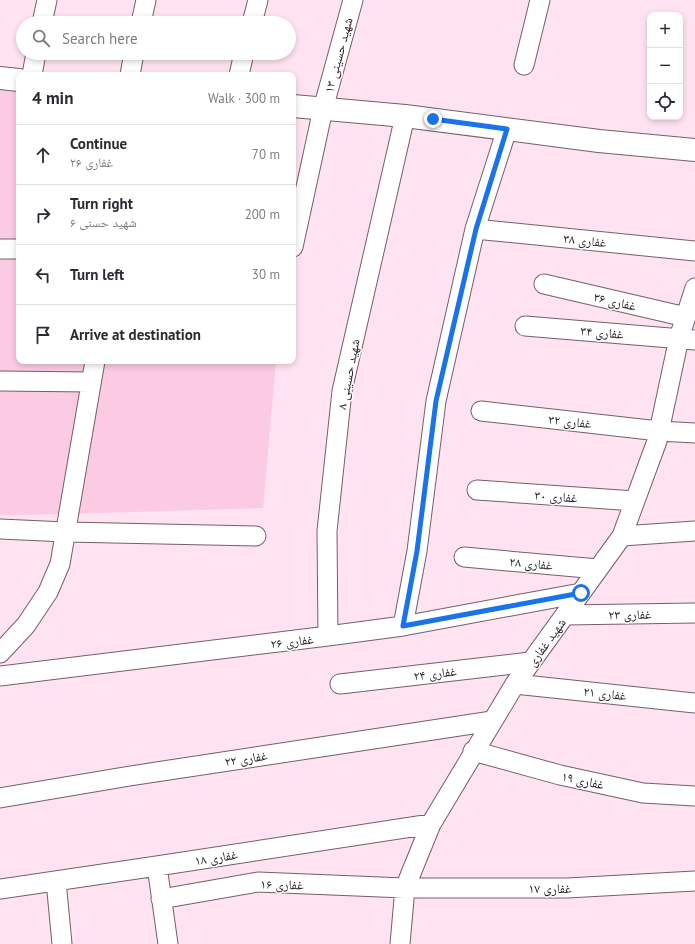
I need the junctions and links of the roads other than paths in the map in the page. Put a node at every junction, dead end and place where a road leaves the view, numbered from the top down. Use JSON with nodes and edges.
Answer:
{"nodes":[{"id":1,"x":47,"y":0,"type":"edge"},
{"id":2,"x":146,"y":0,"type":"edge"},
{"id":3,"x":258,"y":0,"type":"edge"},
{"id":4,"x":353,"y":0,"type":"edge"},
{"id":5,"x":540,"y":0,"type":"edge"},
{"id":6,"x":44,"y":16,"type":"edge"},
{"id":7,"x":143,"y":16,"type":"edge"},
{"id":8,"x":254,"y":16,"type":"edge"},
{"id":9,"x":35,"y":60,"type":"edge"},
{"id":10,"x":133,"y":60,"type":"edge"},
{"id":11,"x":242,"y":60,"type":"edge"},
{"id":12,"x":524,"y":65,"type":"dead end"},
{"id":13,"x":33,"y":72,"type":"edge"},
{"id":14,"x":131,"y":72,"type":"edge"},
{"id":15,"x":240,"y":72,"type":"edge"},
{"id":16,"x":0,"y":78,"type":"edge"},
{"id":17,"x":16,"y":80,"type":"edge"},
{"id":18,"x":296,"y":106,"type":"edge"},
{"id":19,"x":323,"y":109,"type":"junction"},
{"id":20,"x":405,"y":116,"type":"junction"},
{"id":21,"x":507,"y":129,"type":"junction"},
{"id":22,"x":695,"y":150,"type":"edge"},
{"id":23,"x":476,"y":229,"type":"junction"},
{"id":24,"x":296,"y":233,"type":"edge"},
{"id":25,"x":0,"y":249,"type":"edge"},
{"id":26,"x":16,"y":249,"type":"edge"},
{"id":27,"x":695,"y":251,"type":"edge"},
{"id":28,"x":544,"y":284,"type":"dead end"},
{"id":29,"x":695,"y":288,"type":"edge"},
{"id":30,"x":686,"y":317,"type":"junction"},
{"id":31,"x":525,"y":326,"type":"dead end"},
{"id":32,"x":687,"y":339,"type":"edge"},
{"id":33,"x":94,"y":364,"type":"edge"},
{"id":34,"x":0,"y":380,"type":"edge"},
{"id":35,"x":91,"y":382,"type":"junction"},
{"id":36,"x":481,"y":411,"type":"dead end"},
{"id":37,"x":659,"y":431,"type":"junction"},
{"id":38,"x":695,"y":433,"type":"edge"},
{"id":39,"x":477,"y":490,"type":"dead end"},
{"id":40,"x":635,"y":501,"type":"junction"},
{"id":41,"x":0,"y":529,"type":"edge"},
{"id":42,"x":695,"y":531,"type":"edge"},
{"id":43,"x":66,"y":532,"type":"junction"},
{"id":44,"x":256,"y":536,"type":"dead end"},
{"id":45,"x":622,"y":536,"type":"junction"},
{"id":46,"x":464,"y":557,"type":"dead end"},
{"id":47,"x":598,"y":569,"type":"junction"},
{"id":48,"x":581,"y":593,"type":"junction"},
{"id":49,"x":695,"y":613,"type":"edge"},
{"id":50,"x":565,"y":615,"type":"junction"},
{"id":51,"x":403,"y":626,"type":"junction"},
{"id":52,"x":328,"y":636,"type":"junction"},
{"id":53,"x":0,"y":652,"type":"edge"},
{"id":54,"x":530,"y":662,"type":"junction"},
{"id":55,"x":0,"y":676,"type":"edge"},
{"id":56,"x":340,"y":684,"type":"dead end"},
{"id":57,"x":515,"y":684,"type":"junction"},
{"id":58,"x":695,"y":702,"type":"edge"},
{"id":59,"x":492,"y":721,"type":"junction"},
{"id":60,"x":474,"y":751,"type":"junction"},
{"id":61,"x":695,"y":796,"type":"edge"},
{"id":62,"x":0,"y":798,"type":"edge"},
{"id":63,"x":431,"y":824,"type":"junction"},
{"id":64,"x":157,"y":866,"type":"junction"},
{"id":65,"x":56,"y":881,"type":"junction"},
{"id":66,"x":695,"y":881,"type":"edge"},
{"id":67,"x":405,"y":888,"type":"junction"},
{"id":68,"x":0,"y":889,"type":"edge"},
{"id":69,"x":161,"y":899,"type":"junction"},
{"id":70,"x":62,"y":944,"type":"edge"},
{"id":71,"x":168,"y":944,"type":"edge"},
{"id":72,"x":400,"y":944,"type":"edge"}],
"edges":[{"from":1,"to":6,"type":"street"},
{"from":2,"to":7,"type":"street"},
{"from":3,"to":8,"type":"street"},
{"from":4,"to":19,"type":"street","name":"شهید حسینی ۱۳"},
{"from":5,"to":12,"type":"street"},
{"from":9,"to":13,"type":"street"},
{"from":10,"to":14,"type":"street"},
{"from":11,"to":15,"type":"street"},
{"from":16,"to":17,"type":"street"},
{"from":18,"to":19,"type":"street"},
{"from":19,"to":20,"type":"street"},
{"from":19,"to":24,"type":"street","name":"شهید حسینی ۱۳"},
{"from":20,"to":21,"type":"street"},
{"from":20,"to":52,"type":"street","name":"شهید حسینی ۸"},
{"from":21,"to":22,"type":"street"},
{"from":21,"to":23,"type":"street"},
{"from":23,"to":27,"type":"street","name":"غفاری ۳۸"},
{"from":23,"to":51,"type":"street"},
{"from":25,"to":26,"type":"street"},
{"from":28,"to":30,"type":"street","name":"غفاری ۳۶"},
{"from":29,"to":30,"type":"street","name":"شهید غفاری"},
{"from":30,"to":32,"type":"street","name":"شهید غفاری"},
{"from":31,"to":32,"type":"street","name":"غفاری ۳۴"},
{"from":32,"to":37,"type":"street","name":"شهید غفاری"},
{"from":33,"to":35,"type":"street"},
{"from":34,"to":35,"type":"street"},
{"from":35,"to":43,"type":"street"},
{"from":36,"to":37,"type":"street","name":"غفاری ۳۲"},
{"from":37,"to":38,"type":"street","name":"غفاری ۳۲"},
{"from":37,"to":40,"type":"street","name":"شهید غفاری"},
{"from":39,"to":40,"type":"street","name":"غفاری ۳۰"},
{"from":40,"to":45,"type":"street","name":"شهید غفاری"},
{"from":41,"to":43,"type":"street"},
{"from":42,"to":45,"type":"street"},
{"from":43,"to":44,"type":"street"},
{"from":43,"to":53,"type":"street"},
{"from":45,"to":47,"type":"street","name":"شهید غفاری"},
{"from":46,"to":47,"type":"street","name":"غفاری ۲۸"},
{"from":47,"to":48,"type":"street","name":"شهید غفاری"},
{"from":48,"to":50,"type":"street","name":"شهید غفاری"},
{"from":48,"to":51,"type":"street","name":"غفاری ۲۶"},
{"from":49,"to":50,"type":"street","name":"غفاری ۲۳"},
{"from":50,"to":54,"type":"street","name":"شهید غفاری"},
{"from":51,"to":52,"type":"street","name":"غفاری ۲۶"},
{"from":52,"to":55,"type":"street","name":"غفاری ۲۶"},
{"from":54,"to":56,"type":"street","name":"غفاری ۲۴"},
{"from":54,"to":57,"type":"street","name":"شهید غفاری"},
{"from":57,"to":58,"type":"street","name":"غفاری ۲۱"},
{"from":57,"to":59,"type":"street","name":"شهید غفاری"},
{"from":59,"to":60,"type":"street","name":"شهید غفاری"},
{"from":59,"to":62,"type":"street","name":"غفاری ۲۲"},
{"from":60,"to":61,"type":"street","name":"غفاری ۱۹"},
{"from":60,"to":63,"type":"street","name":"شهید غفاری"},
{"from":63,"to":64,"type":"street","name":"غفاری ۱۸"},
{"from":63,"to":67,"type":"street","name":"شهید غفاری"},
{"from":64,"to":65,"type":"street","name":"غفاری ۱۸"},
{"from":64,"to":69,"type":"street"},
{"from":65,"to":68,"type":"street","name":"غفاری ۱۸"},
{"from":65,"to":70,"type":"street"},
{"from":66,"to":67,"type":"street","name":"غفاری ۱۷"},
{"from":67,"to":69,"type":"street","name":"غفاری ۱۶"},
{"from":67,"to":72,"type":"street","name":"شهید غفاری"},
{"from":69,"to":71,"type":"street"}]}
